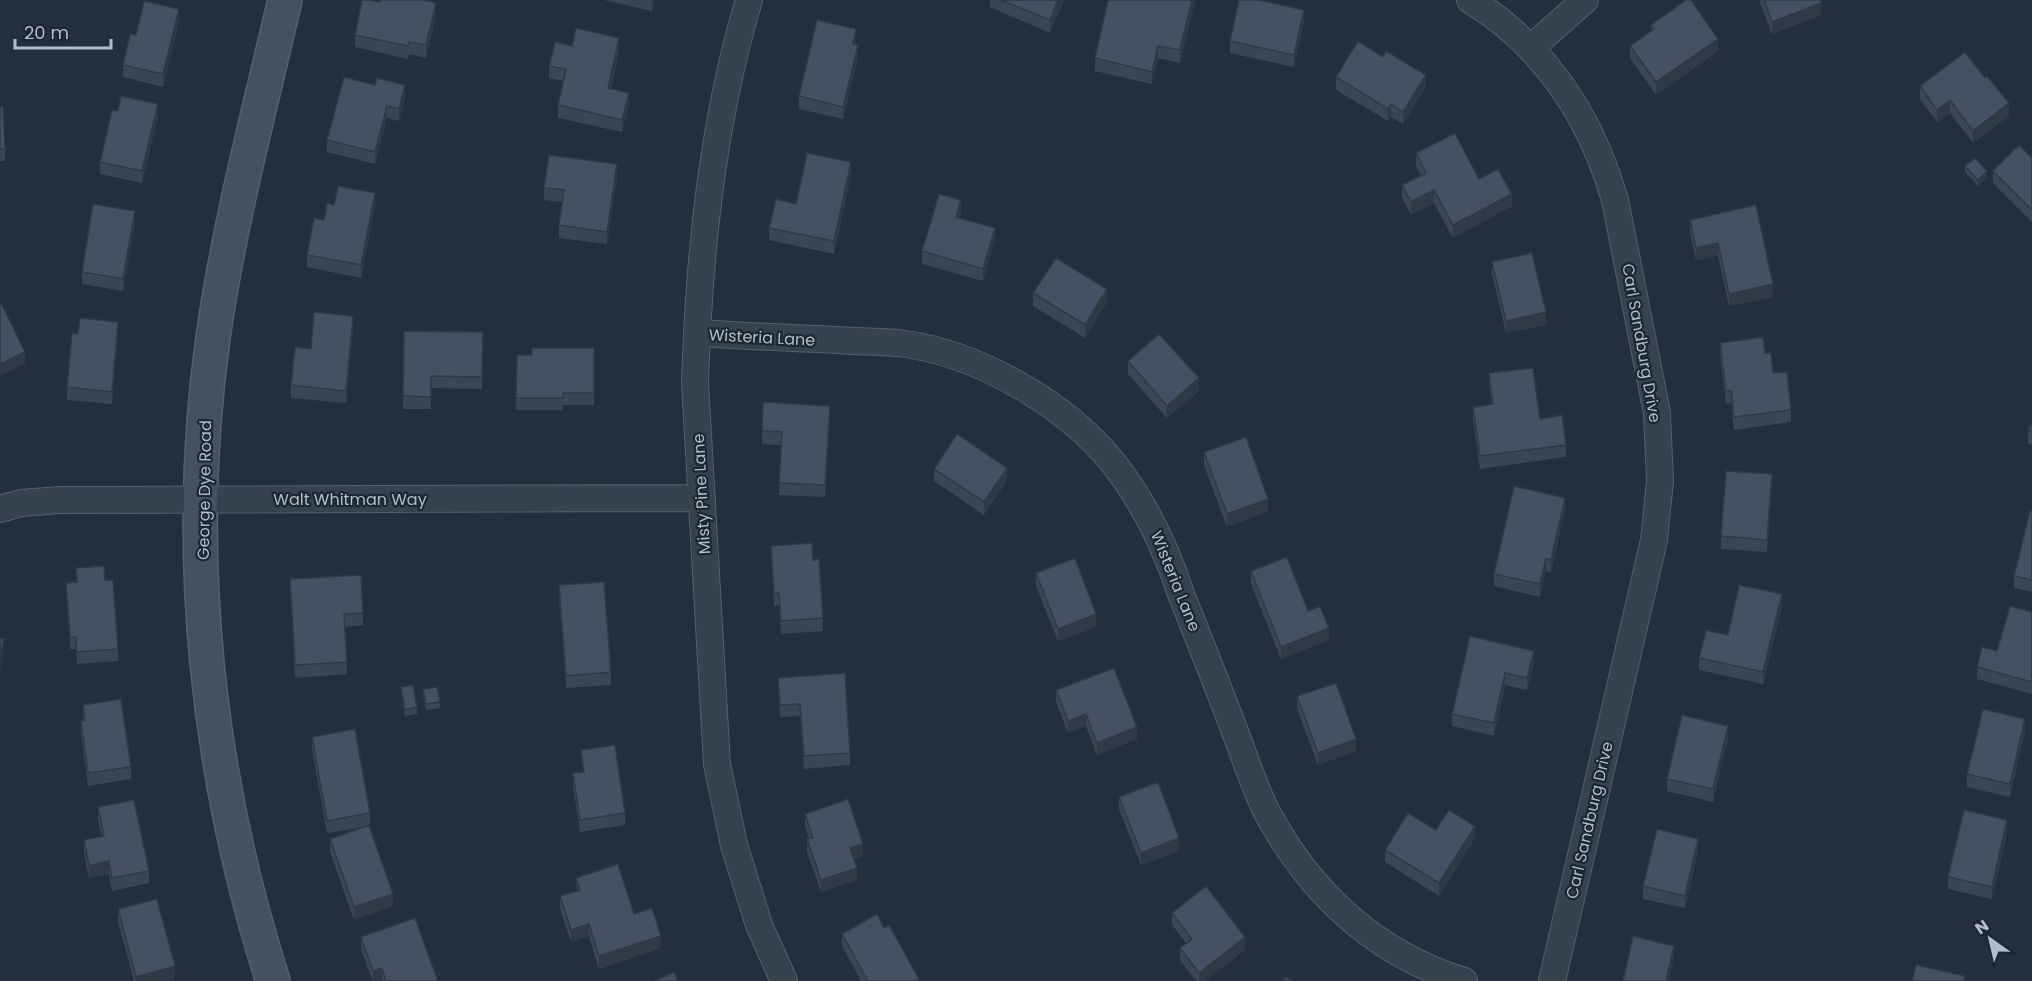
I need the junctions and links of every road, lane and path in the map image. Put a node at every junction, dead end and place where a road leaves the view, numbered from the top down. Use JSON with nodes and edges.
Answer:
{"nodes":[{"id":1,"x":285,"y":0,"type":"edge"},
{"id":2,"x":749,"y":0,"type":"edge"},
{"id":3,"x":1470,"y":0,"type":"edge"},
{"id":4,"x":1585,"y":0,"type":"edge"},
{"id":5,"x":1531,"y":48,"type":"junction"},
{"id":6,"x":697,"y":333,"type":"junction"},
{"id":7,"x":702,"y":498,"type":"junction"},
{"id":8,"x":200,"y":499,"type":"junction"},
{"id":9,"x":0,"y":509,"type":"edge"},
{"id":10,"x":273,"y":981,"type":"edge"},
{"id":11,"x":784,"y":981,"type":"edge"},
{"id":12,"x":1464,"y":981,"type":"edge"},
{"id":13,"x":1552,"y":981,"type":"edge"}],
"edges":[{"from":1,"to":8,"type":"street","name":"George Dye Road"},
{"from":2,"to":6,"type":"street","name":"Misty Pine Lane"},
{"from":3,"to":5,"type":"street","name":"Carl Sandburg Drive"},
{"from":4,"to":5,"type":"street"},
{"from":5,"to":13,"type":"street","name":"Carl Sandburg Drive"},
{"from":6,"to":7,"type":"street","name":"Misty Pine Lane"},
{"from":6,"to":12,"type":"street","name":"Wisteria Lane"},
{"from":7,"to":8,"type":"street","name":"Walt Whitman Way"},
{"from":7,"to":11,"type":"street","name":"Misty Pine Lane"},
{"from":8,"to":9,"type":"street","name":"Walt Whitman Way"},
{"from":8,"to":10,"type":"street","name":"George Dye Road"}]}
